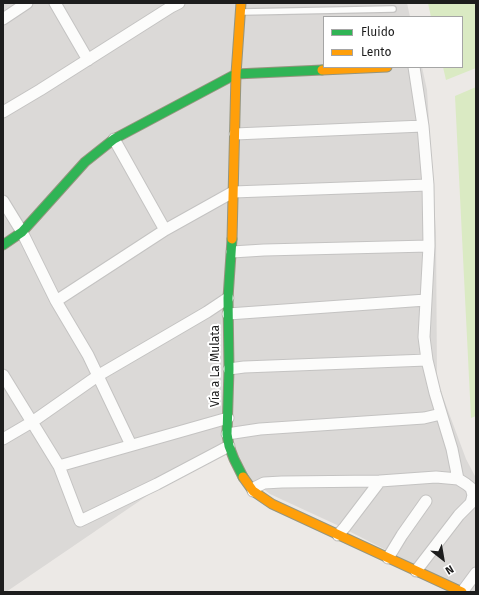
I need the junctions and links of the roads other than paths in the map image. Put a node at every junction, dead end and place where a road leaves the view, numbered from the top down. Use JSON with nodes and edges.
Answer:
{"nodes":[{"id":1,"x":27,"y":3,"type":"edge"},
{"id":2,"x":54,"y":3,"type":"edge"},
{"id":3,"x":173,"y":4,"type":"edge"},
{"id":4,"x":240,"y":7,"type":"edge"},
{"id":5,"x":393,"y":8,"type":"dead end"},
{"id":6,"x":3,"y":19,"type":"edge"},
{"id":7,"x":88,"y":60,"type":"junction"},
{"id":8,"x":365,"y":68,"type":"edge"},
{"id":9,"x":414,"y":68,"type":"edge"},
{"id":10,"x":236,"y":74,"type":"junction"},
{"id":11,"x":3,"y":112,"type":"edge"},
{"id":12,"x":424,"y":126,"type":"junction"},
{"id":13,"x":235,"y":134,"type":"junction"},
{"id":14,"x":114,"y":139,"type":"junction"},
{"id":15,"x":428,"y":186,"type":"junction"},
{"id":16,"x":233,"y":192,"type":"junction"},
{"id":17,"x":3,"y":201,"type":"edge"},
{"id":18,"x":165,"y":230,"type":"junction"},
{"id":19,"x":22,"y":232,"type":"junction"},
{"id":20,"x":3,"y":245,"type":"edge"},
{"id":21,"x":429,"y":246,"type":"junction"},
{"id":22,"x":232,"y":252,"type":"junction"},
{"id":23,"x":228,"y":298,"type":"junction"},
{"id":24,"x":426,"y":300,"type":"junction"},
{"id":25,"x":56,"y":301,"type":"junction"},
{"id":26,"x":228,"y":314,"type":"junction"},
{"id":27,"x":427,"y":360,"type":"junction"},
{"id":28,"x":229,"y":369,"type":"junction"},
{"id":29,"x":3,"y":375,"type":"edge"},
{"id":30,"x":99,"y":375,"type":"junction"},
{"id":31,"x":441,"y":414,"type":"junction"},
{"id":32,"x":228,"y":418,"type":"junction"},
{"id":33,"x":32,"y":422,"type":"junction"},
{"id":34,"x":227,"y":434,"type":"junction"},
{"id":35,"x":3,"y":439,"type":"edge"},
{"id":36,"x":131,"y":445,"type":"junction"},
{"id":37,"x":229,"y":446,"type":"junction"},
{"id":38,"x":59,"y":466,"type":"junction"},
{"id":39,"x":458,"y":479,"type":"junction"},
{"id":40,"x":380,"y":481,"type":"junction"},
{"id":41,"x":253,"y":491,"type":"junction"},
{"id":42,"x":426,"y":501,"type":"dead end"},
{"id":43,"x":338,"y":535,"type":"junction"},
{"id":44,"x":388,"y":558,"type":"junction"},
{"id":45,"x":416,"y":571,"type":"junction"},
{"id":46,"x":476,"y":573,"type":"edge"},
{"id":47,"x":462,"y":592,"type":"edge"}],
"edges":[{"from":1,"to":6,"type":"street"},
{"from":2,"to":7,"type":"street"},
{"from":3,"to":7,"type":"street"},
{"from":4,"to":5,"type":"lane"},
{"from":4,"to":10,"type":"street","name":"Vía a La Mulata"},
{"from":7,"to":11,"type":"street"},
{"from":8,"to":10,"type":"street"},
{"from":9,"to":12,"type":"street"},
{"from":10,"to":13,"type":"street","name":"Vía a La Mulata"},
{"from":10,"to":14,"type":"street"},
{"from":12,"to":13,"type":"street"},
{"from":12,"to":15,"type":"street"},
{"from":13,"to":16,"type":"street","name":"Vía a La Mulata"},
{"from":14,"to":18,"type":"street"},
{"from":14,"to":19,"type":"street"},
{"from":15,"to":16,"type":"street"},
{"from":15,"to":21,"type":"street"},
{"from":16,"to":18,"type":"street"},
{"from":16,"to":22,"type":"street","name":"Vía a La Mulata"},
{"from":17,"to":19,"type":"street"},
{"from":18,"to":25,"type":"street"},
{"from":19,"to":20,"type":"street"},
{"from":19,"to":25,"type":"street"},
{"from":21,"to":22,"type":"street"},
{"from":21,"to":24,"type":"street"},
{"from":22,"to":23,"type":"street","name":"Vía a La Mulata"},
{"from":23,"to":26,"type":"street","name":"Vía a La Mulata"},
{"from":23,"to":30,"type":"street"},
{"from":24,"to":26,"type":"street"},
{"from":24,"to":27,"type":"street"},
{"from":25,"to":30,"type":"street"},
{"from":26,"to":28,"type":"street","name":"Vía a La Mulata"},
{"from":27,"to":28,"type":"street"},
{"from":27,"to":31,"type":"street"},
{"from":28,"to":32,"type":"street","name":"Vía a La Mulata"},
{"from":29,"to":33,"type":"street"},
{"from":30,"to":33,"type":"street"},
{"from":30,"to":36,"type":"street"},
{"from":31,"to":34,"type":"street"},
{"from":31,"to":39,"type":"street"},
{"from":32,"to":34,"type":"street","name":"Vía a La Mulata"},
{"from":32,"to":36,"type":"street"},
{"from":33,"to":35,"type":"street"},
{"from":33,"to":38,"type":"street"},
{"from":34,"to":37,"type":"street","name":"Vía a La Mulata"},
{"from":36,"to":38,"type":"street"},
{"from":37,"to":38,"type":"street"},
{"from":37,"to":41,"type":"street","name":"Vía a La Mulata"},
{"from":39,"to":40,"type":"street"},
{"from":39,"to":45,"type":"street"},
{"from":40,"to":41,"type":"street"},
{"from":40,"to":43,"type":"street"},
{"from":41,"to":43,"type":"street","name":"Vía a La Mulata"},
{"from":42,"to":44,"type":"street"},
{"from":43,"to":44,"type":"street","name":"Vía a La Mulata"},
{"from":44,"to":45,"type":"street","name":"Vía a La Mulata"},
{"from":45,"to":47,"type":"street","name":"Vía a La Mulata"},
{"from":46,"to":47,"type":"street"}]}
